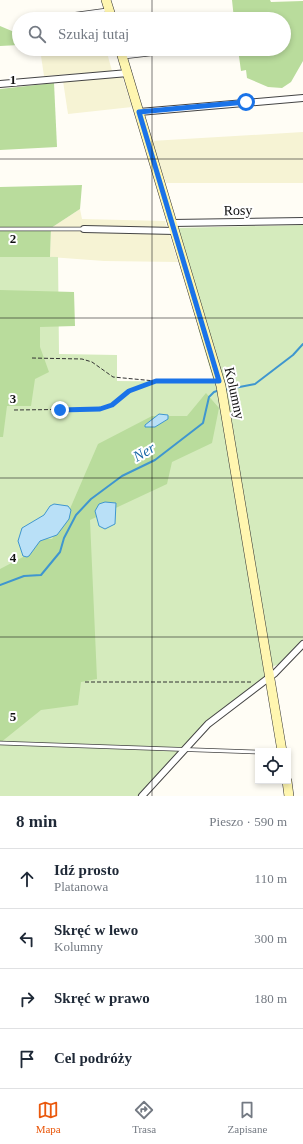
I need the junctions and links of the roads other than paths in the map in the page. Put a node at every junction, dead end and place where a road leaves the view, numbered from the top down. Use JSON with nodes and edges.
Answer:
{"nodes":[{"id":1,"x":106,"y":0,"type":"edge"},
{"id":2,"x":109,"y":9,"type":"junction"},
{"id":3,"x":88,"y":12,"type":"edge"},
{"id":4,"x":110,"y":12,"type":"edge"},
{"id":5,"x":123,"y":56,"type":"edge"},
{"id":6,"x":128,"y":73,"type":"junction"},
{"id":7,"x":0,"y":84,"type":"edge"},
{"id":8,"x":303,"y":98,"type":"edge"},
{"id":9,"x":139,"y":112,"type":"junction"},
{"id":10,"x":303,"y":221,"type":"edge"},
{"id":11,"x":174,"y":227,"type":"junction"},
{"id":12,"x":0,"y":229,"type":"edge"},
{"id":13,"x":84,"y":229,"type":"joint"},
{"id":14,"x":303,"y":644,"type":"edge"},
{"id":15,"x":266,"y":679,"type":"junction"},
{"id":16,"x":0,"y":743,"type":"edge"},
{"id":17,"x":281,"y":748,"type":"edge"},
{"id":18,"x":183,"y":750,"type":"junction"},
{"id":19,"x":255,"y":752,"type":"edge"},
{"id":20,"x":287,"y":784,"type":"edge"},
{"id":21,"x":142,"y":796,"type":"edge"},
{"id":22,"x":289,"y":796,"type":"edge"}],
"edges":[{"from":1,"to":2,"type":"street"},
{"from":2,"to":3,"type":"lane"},
{"from":2,"to":4,"type":"street"},
{"from":5,"to":6,"type":"street","name":"Kolumny"},
{"from":6,"to":7,"type":"street"},
{"from":6,"to":9,"type":"street","name":"Kolumny"},
{"from":8,"to":9,"type":"street"},
{"from":9,"to":11,"type":"street","name":"Kolumny"},
{"from":10,"to":11,"type":"street","name":"Rosy"},
{"from":11,"to":13,"type":"street","name":"Rosy"},
{"from":11,"to":15,"type":"street","name":"Kolumny"},
{"from":12,"to":13,"type":"lane"},
{"from":14,"to":15,"type":"street"},
{"from":15,"to":17,"type":"street","name":"Kolumny"},
{"from":15,"to":18,"type":"street"},
{"from":16,"to":18,"type":"lane"},
{"from":18,"to":19,"type":"lane"},
{"from":18,"to":21,"type":"street"},
{"from":20,"to":22,"type":"street"}]}
